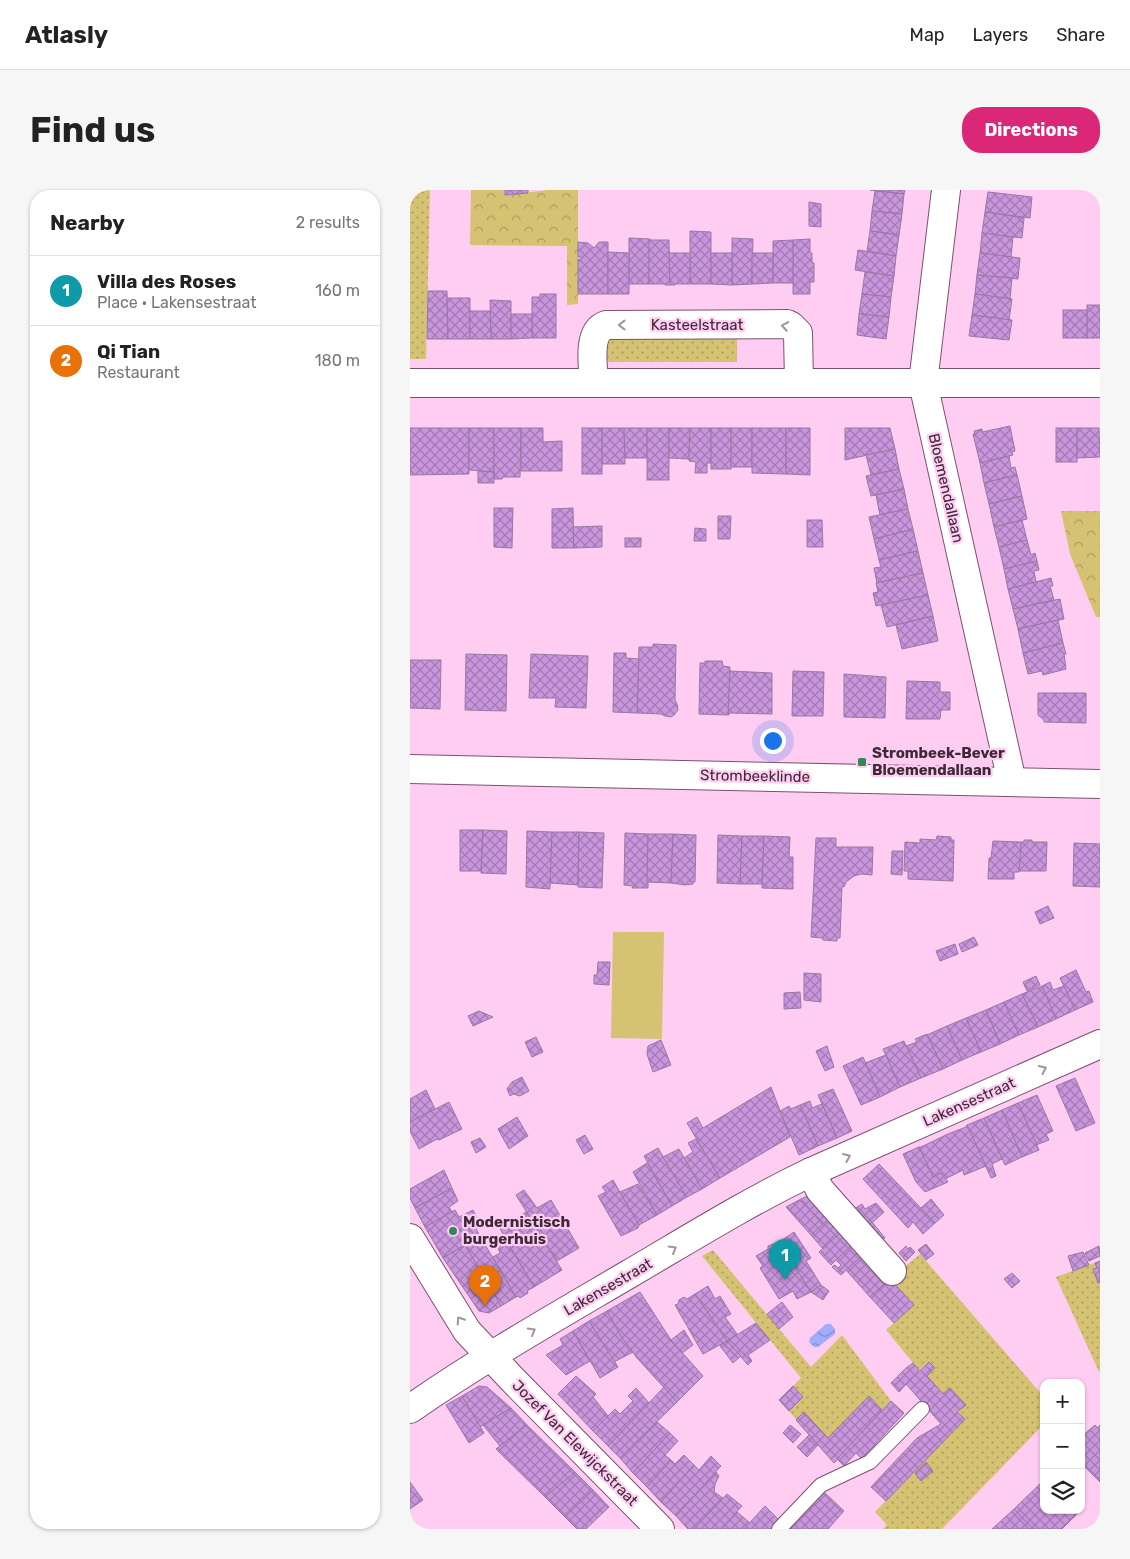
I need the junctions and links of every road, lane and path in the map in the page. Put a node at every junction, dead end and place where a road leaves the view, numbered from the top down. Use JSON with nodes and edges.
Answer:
{"nodes":[{"id":1,"x":946,"y":190,"type":"edge"},
{"id":2,"x":594,"y":382,"type":"junction"},
{"id":3,"x":410,"y":383,"type":"edge"},
{"id":4,"x":800,"y":383,"type":"junction"},
{"id":5,"x":923,"y":383,"type":"junction"},
{"id":6,"x":1100,"y":383,"type":"edge"},
{"id":7,"x":410,"y":769,"type":"edge"},
{"id":8,"x":1012,"y":782,"type":"junction"},
{"id":9,"x":1100,"y":784,"type":"edge"},
{"id":10,"x":1100,"y":1044,"type":"edge"},
{"id":11,"x":811,"y":1172,"type":"junction"},
{"id":12,"x":410,"y":1238,"type":"edge"},
{"id":13,"x":892,"y":1271,"type":"dead end"},
{"id":14,"x":491,"y":1357,"type":"junction"},
{"id":15,"x":410,"y":1409,"type":"edge"},
{"id":16,"x":922,"y":1409,"type":"dead end"},
{"id":17,"x":660,"y":1529,"type":"edge"},
{"id":18,"x":779,"y":1529,"type":"edge"}],
"edges":[{"from":1,"to":5,"type":"street","name":"Bloemendallaan"},
{"from":2,"to":3,"type":"street"},
{"from":2,"to":4,"type":"street"},
{"from":4,"to":2,"type":"street","name":"Kasteelstraat","one_way":true},
{"from":4,"to":5,"type":"street"},
{"from":5,"to":6,"type":"street"},
{"from":5,"to":8,"type":"street","name":"Bloemendallaan"},
{"from":7,"to":8,"type":"street","name":"Strombeeklinde"},
{"from":8,"to":9,"type":"street","name":"Strombeeklinde"},
{"from":11,"to":10,"type":"street","name":"Lakensestraat","one_way":true},
{"from":11,"to":13,"type":"street"},
{"from":14,"to":11,"type":"street","name":"Lakensestraat","one_way":true},
{"from":14,"to":12,"type":"street","name":"Jozef Van Elewijckstraat","one_way":true},
{"from":14,"to":15,"type":"street","name":"Lakensestraat"},
{"from":14,"to":17,"type":"street","name":"Jozef Van Elewijckstraat"},
{"from":16,"to":18,"type":"lane"}]}
